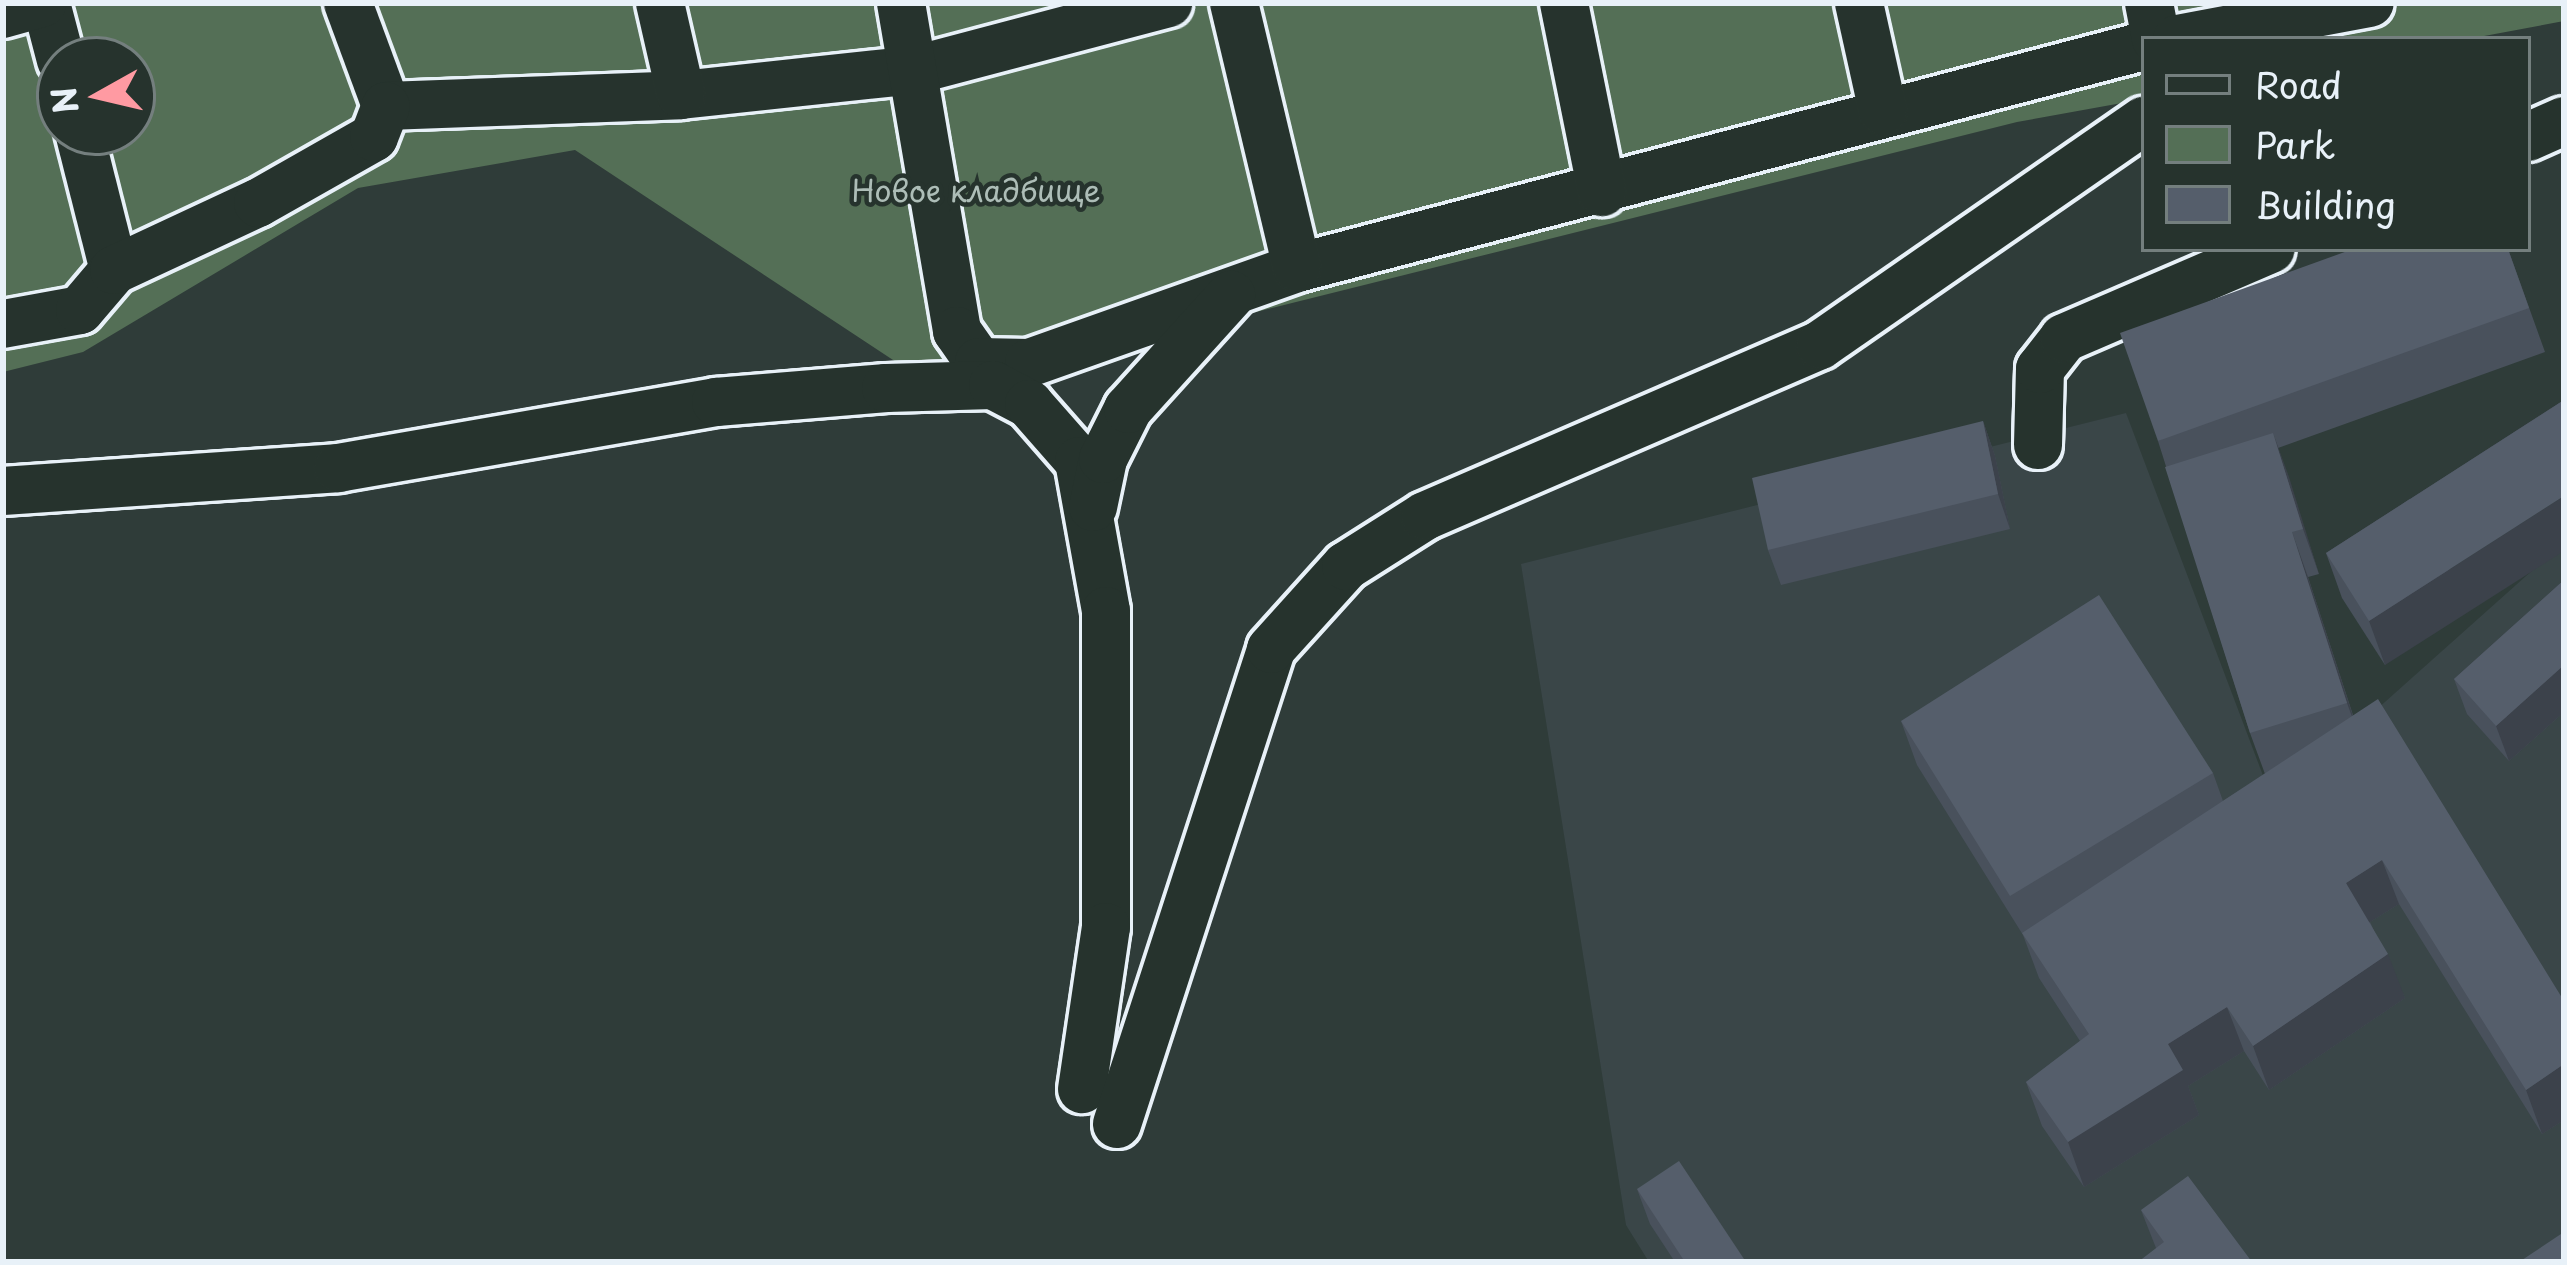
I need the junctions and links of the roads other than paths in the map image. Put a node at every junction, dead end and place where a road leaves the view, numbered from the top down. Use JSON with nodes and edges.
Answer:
{"nodes":[{"id":1,"x":44,"y":3,"type":"edge"},
{"id":2,"x":348,"y":3,"type":"edge"},
{"id":3,"x":660,"y":3,"type":"edge"},
{"id":4,"x":901,"y":3,"type":"edge"},
{"id":5,"x":1168,"y":3,"type":"edge"},
{"id":6,"x":1234,"y":3,"type":"edge"},
{"id":7,"x":1564,"y":3,"type":"edge"},
{"id":8,"x":1859,"y":3,"type":"edge"},
{"id":9,"x":2149,"y":3,"type":"edge"},
{"id":10,"x":2370,"y":3,"type":"edge"},
{"id":11,"x":3,"y":14,"type":"edge"},
{"id":12,"x":2259,"y":30,"type":"edge"},
{"id":13,"x":54,"y":36,"type":"edge"},
{"id":14,"x":2155,"y":36,"type":"edge"},
{"id":15,"x":2204,"y":36,"type":"edge"},
{"id":16,"x":2141,"y":47,"type":"edge"},
{"id":17,"x":916,"y":70,"type":"junction"},
{"id":18,"x":681,"y":95,"type":"junction"},
{"id":19,"x":386,"y":106,"type":"junction"},
{"id":20,"x":1883,"y":111,"type":"junction"},
{"id":21,"x":2564,"y":122,"type":"edge"},
{"id":22,"x":2141,"y":123,"type":"edge"},
{"id":23,"x":2531,"y":136,"type":"edge"},
{"id":24,"x":85,"y":156,"type":"edge"},
{"id":25,"x":1602,"y":192,"type":"junction"},
{"id":26,"x":2264,"y":252,"type":"edge"},
{"id":27,"x":1297,"y":268,"type":"junction"},
{"id":28,"x":114,"y":270,"type":"junction"},
{"id":29,"x":1236,"y":290,"type":"junction"},
{"id":30,"x":3,"y":324,"type":"edge"},
{"id":31,"x":979,"y":362,"type":"junction"},
{"id":32,"x":1029,"y":404,"type":"junction"},
{"id":33,"x":2038,"y":446,"type":"dead end"},
{"id":34,"x":3,"y":490,"type":"edge"},
{"id":35,"x":1093,"y":507,"type":"junction"},
{"id":36,"x":1082,"y":1089,"type":"dead end"},
{"id":37,"x":1117,"y":1124,"type":"dead end"}],
"edges":[{"from":1,"to":11,"type":"lane"},
{"from":1,"to":13,"type":"lane"},
{"from":2,"to":19,"type":"lane"},
{"from":3,"to":18,"type":"lane"},
{"from":4,"to":17,"type":"lane"},
{"from":5,"to":17,"type":"lane"},
{"from":6,"to":27,"type":"lane"},
{"from":7,"to":25,"type":"lane"},
{"from":8,"to":20,"type":"lane"},
{"from":9,"to":14,"type":"lane"},
{"from":10,"to":12,"type":"lane"},
{"from":12,"to":15,"type":"lane"},
{"from":16,"to":20,"type":"lane"},
{"from":17,"to":18,"type":"lane"},
{"from":17,"to":31,"type":"lane"},
{"from":18,"to":19,"type":"lane"},
{"from":19,"to":28,"type":"lane"},
{"from":20,"to":25,"type":"lane"},
{"from":21,"to":23,"type":"lane"},
{"from":22,"to":37,"type":"lane"},
{"from":24,"to":28,"type":"lane"},
{"from":25,"to":27,"type":"lane"},
{"from":26,"to":33,"type":"lane"},
{"from":27,"to":29,"type":"lane"},
{"from":28,"to":30,"type":"lane"},
{"from":29,"to":31,"type":"lane"},
{"from":29,"to":35,"type":"lane"},
{"from":31,"to":32,"type":"lane"},
{"from":32,"to":34,"type":"lane"},
{"from":32,"to":35,"type":"lane"},
{"from":35,"to":36,"type":"lane"}]}
